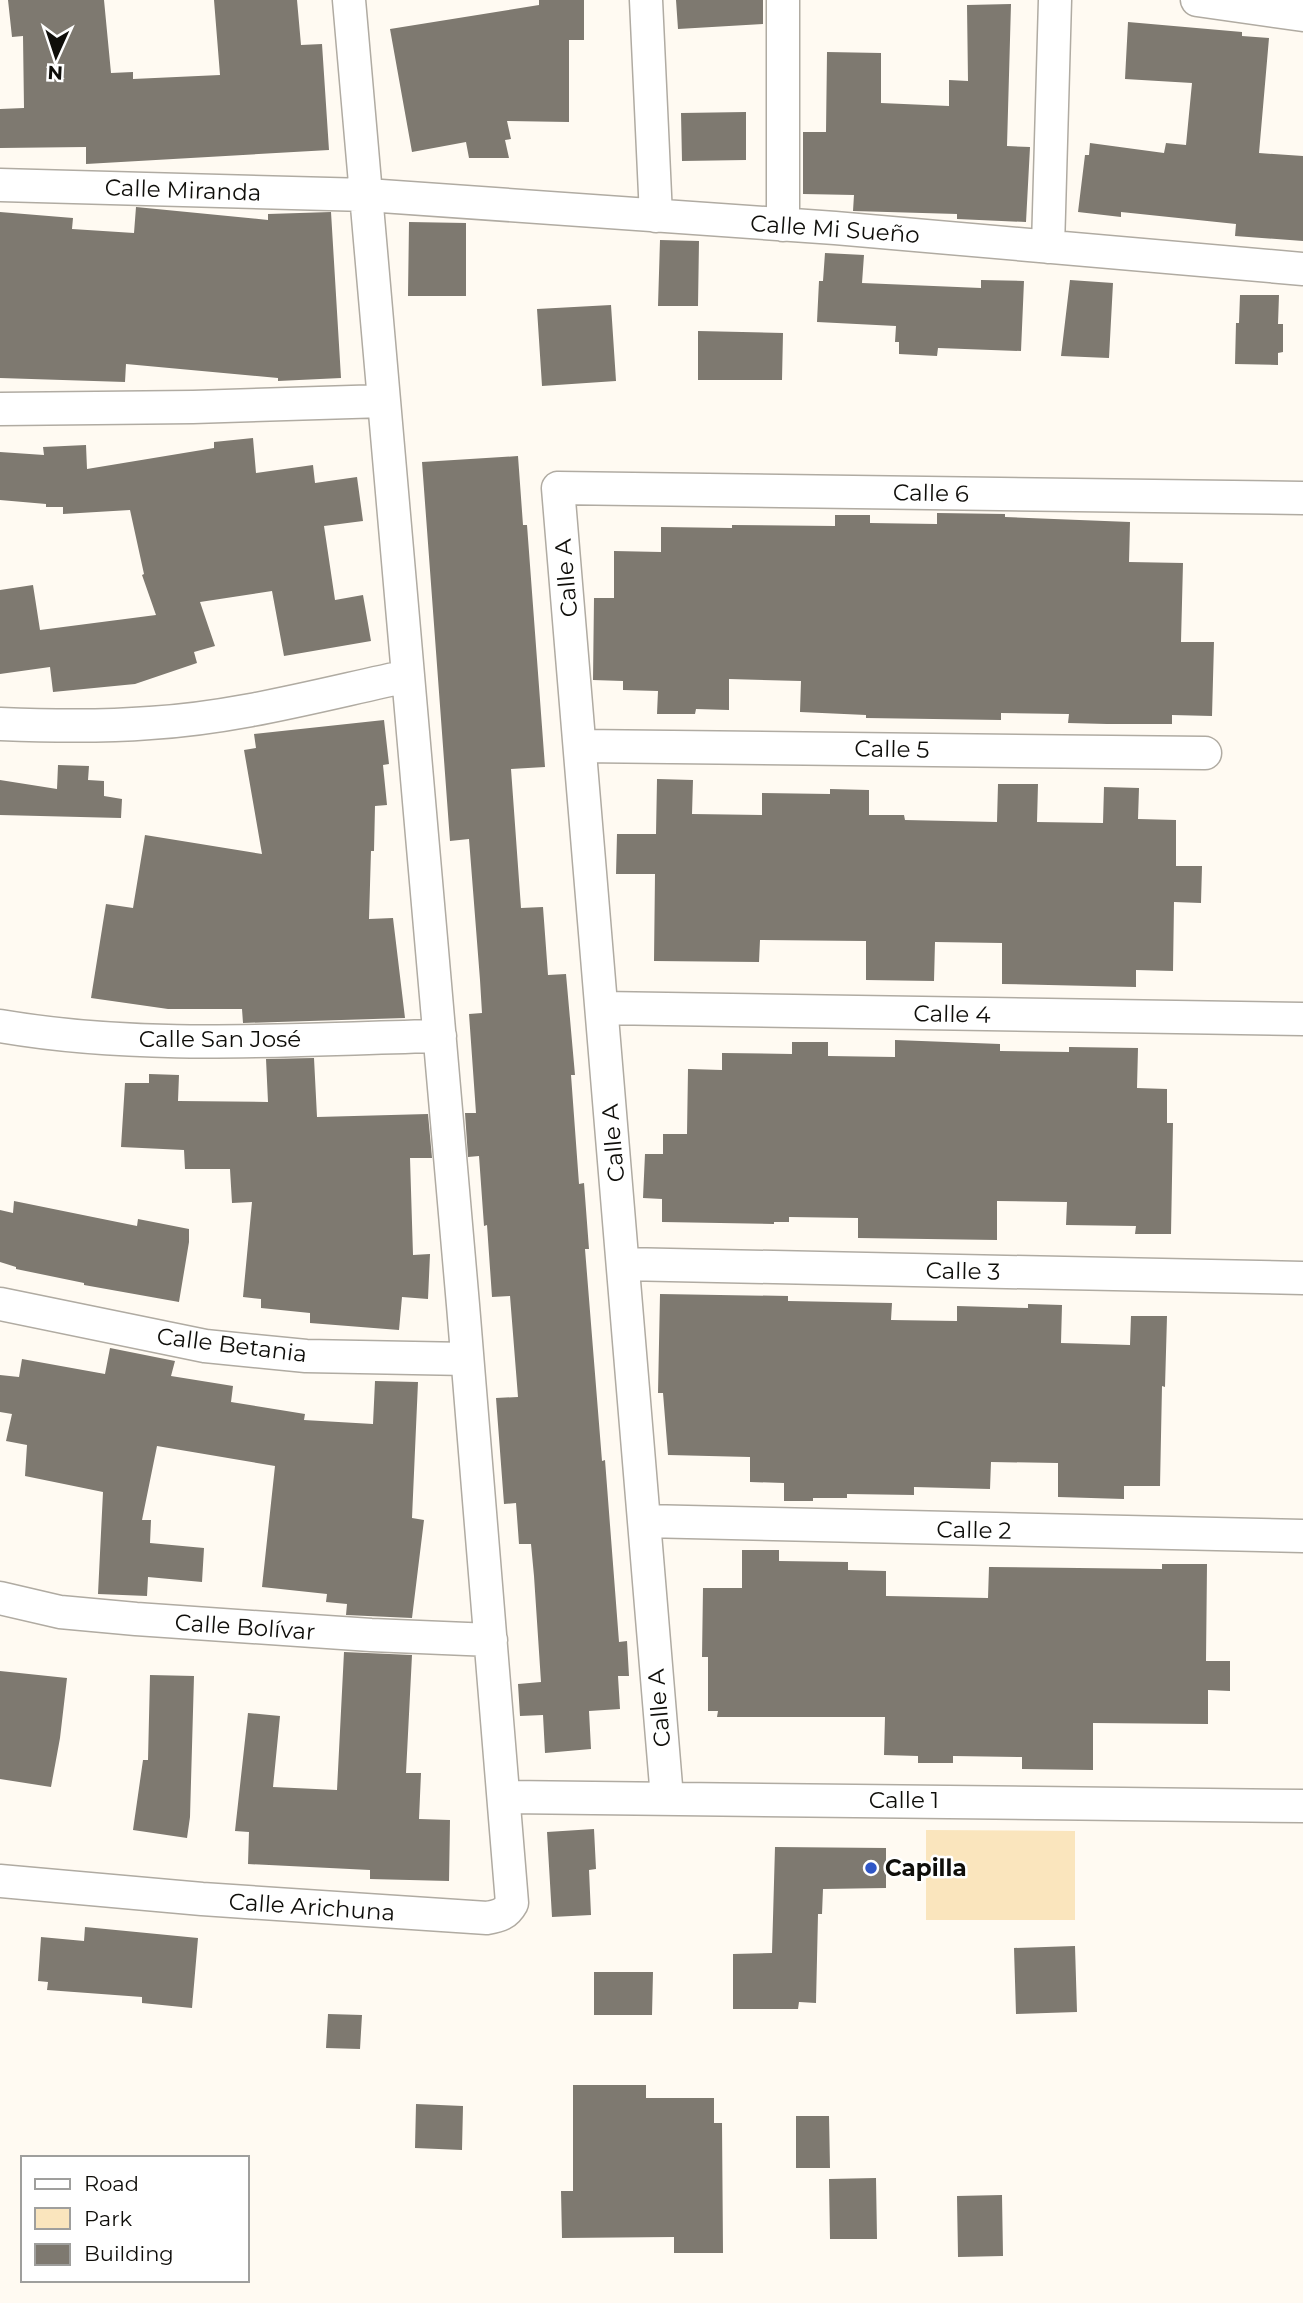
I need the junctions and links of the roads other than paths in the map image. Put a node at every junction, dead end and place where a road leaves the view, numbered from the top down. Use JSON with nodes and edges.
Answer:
{"nodes":[{"id":1,"x":349,"y":0,"type":"edge"},
{"id":2,"x":646,"y":0,"type":"edge"},
{"id":3,"x":783,"y":0,"type":"edge"},
{"id":4,"x":1055,"y":0,"type":"edge"},
{"id":5,"x":1197,"y":0,"type":"edge"},
{"id":6,"x":1303,"y":15,"type":"edge"},
{"id":7,"x":0,"y":185,"type":"edge"},
{"id":8,"x":367,"y":195,"type":"junction"},
{"id":9,"x":656,"y":216,"type":"junction"},
{"id":10,"x":783,"y":225,"type":"junction"},
{"id":11,"x":1048,"y":247,"type":"junction"},
{"id":12,"x":1303,"y":269,"type":"edge"},
{"id":13,"x":384,"y":401,"type":"junction"},
{"id":14,"x":0,"y":409,"type":"edge"},
{"id":15,"x":558,"y":488,"type":"joint"},
{"id":16,"x":1303,"y":498,"type":"edge"},
{"id":17,"x":408,"y":676,"type":"junction"},
{"id":18,"x":0,"y":724,"type":"edge"},
{"id":19,"x":580,"y":746,"type":"junction"},
{"id":20,"x":1205,"y":752,"type":"dead end"},
{"id":21,"x":602,"y":1008,"type":"junction"},
{"id":22,"x":1303,"y":1019,"type":"edge"},
{"id":23,"x":0,"y":1026,"type":"edge"},
{"id":24,"x":440,"y":1036,"type":"junction"},
{"id":25,"x":623,"y":1264,"type":"junction"},
{"id":26,"x":1303,"y":1278,"type":"edge"},
{"id":27,"x":0,"y":1304,"type":"edge"},
{"id":28,"x":467,"y":1359,"type":"junction"},
{"id":29,"x":644,"y":1521,"type":"junction"},
{"id":30,"x":1303,"y":1536,"type":"edge"},
{"id":31,"x":0,"y":1598,"type":"edge"},
{"id":32,"x":491,"y":1640,"type":"junction"},
{"id":33,"x":504,"y":1797,"type":"junction"},
{"id":34,"x":667,"y":1798,"type":"junction"},
{"id":35,"x":1303,"y":1806,"type":"edge"},
{"id":36,"x":0,"y":1881,"type":"edge"}],
"edges":[{"from":1,"to":8,"type":"street","name":"Calle Arichuna"},
{"from":2,"to":9,"type":"street"},
{"from":3,"to":10,"type":"street"},
{"from":4,"to":11,"type":"street"},
{"from":5,"to":6,"type":"street"},
{"from":7,"to":8,"type":"street","name":"Calle Miranda"},
{"from":8,"to":9,"type":"street","name":"Calle Mi Sueño"},
{"from":8,"to":13,"type":"street","name":"Calle Arichuna"},
{"from":9,"to":10,"type":"street","name":"Calle Mi Sueño"},
{"from":10,"to":11,"type":"street","name":"Calle Mi Sueño"},
{"from":11,"to":12,"type":"street","name":"Calle Mi Sueño"},
{"from":13,"to":14,"type":"street"},
{"from":13,"to":17,"type":"street","name":"Calle Arichuna"},
{"from":15,"to":16,"type":"street","name":"Calle 6"},
{"from":15,"to":19,"type":"street","name":"Calle A"},
{"from":17,"to":18,"type":"street"},
{"from":17,"to":24,"type":"street","name":"Calle Arichuna"},
{"from":19,"to":20,"type":"street","name":"Calle 5"},
{"from":19,"to":21,"type":"street","name":"Calle A"},
{"from":21,"to":22,"type":"street","name":"Calle 4"},
{"from":21,"to":25,"type":"street","name":"Calle A"},
{"from":23,"to":24,"type":"street","name":"Calle San José"},
{"from":24,"to":28,"type":"street","name":"Calle Arichuna"},
{"from":25,"to":26,"type":"street","name":"Calle 3"},
{"from":25,"to":29,"type":"street","name":"Calle A"},
{"from":27,"to":28,"type":"street","name":"Calle Betania"},
{"from":28,"to":32,"type":"street","name":"Calle Arichuna"},
{"from":29,"to":30,"type":"street","name":"Calle 2"},
{"from":29,"to":34,"type":"street","name":"Calle A"},
{"from":31,"to":32,"type":"street","name":"Calle Bolívar"},
{"from":32,"to":33,"type":"street","name":"Calle Arichuna"},
{"from":33,"to":34,"type":"street","name":"Calle 1"},
{"from":33,"to":36,"type":"street","name":"Calle Arichuna"},
{"from":34,"to":35,"type":"street","name":"Calle 1"}]}
